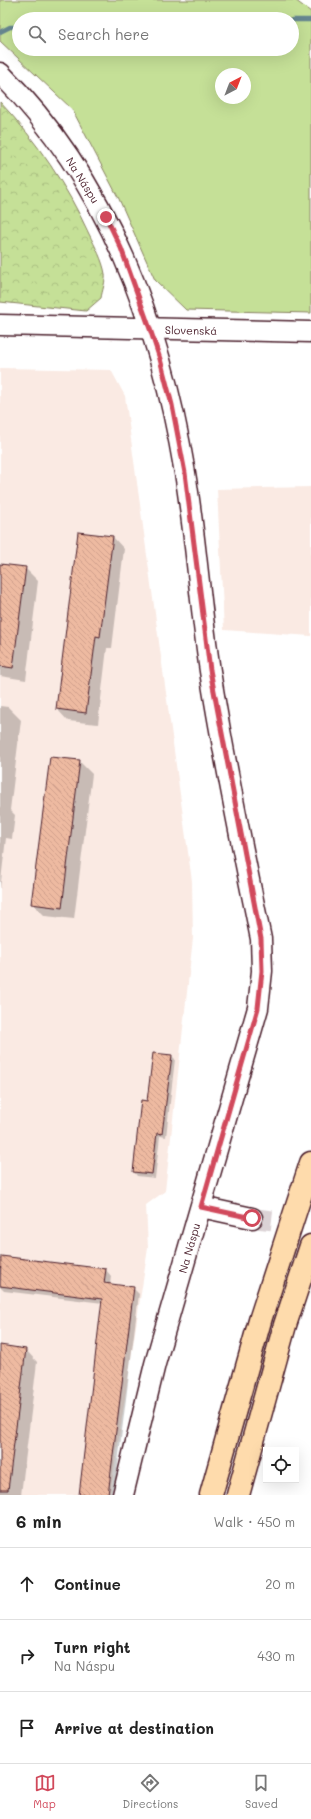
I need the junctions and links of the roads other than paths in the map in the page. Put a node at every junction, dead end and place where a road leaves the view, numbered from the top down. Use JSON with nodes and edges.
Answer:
{"nodes":[{"id":1,"x":4,"y":77,"type":"edge"},
{"id":2,"x":0,"y":325,"type":"edge"},
{"id":3,"x":150,"y":329,"type":"junction"},
{"id":4,"x":311,"y":332,"type":"edge"},
{"id":5,"x":311,"y":1163,"type":"edge"},
{"id":6,"x":201,"y":1207,"type":"junction"},
{"id":7,"x":252,"y":1218,"type":"tunnel mouth"},
{"id":8,"x":311,"y":1246,"type":"edge"},
{"id":9,"x":123,"y":1495,"type":"edge"},
{"id":10,"x":211,"y":1495,"type":"edge"},
{"id":11,"x":238,"y":1495,"type":"edge"}],
"edges":[{"from":1,"to":3,"type":"street","name":"Na Náspu"},
{"from":2,"to":3,"type":"street","name":"Slovenská"},
{"from":3,"to":4,"type":"street","name":"Slovenská"},
{"from":3,"to":6,"type":"street","name":"Na Náspu"},
{"from":5,"to":10,"type":"highway"},
{"from":6,"to":7,"type":"street"},
{"from":6,"to":9,"type":"street","name":"Na Náspu"},
{"from":8,"to":11,"type":"highway"}]}
